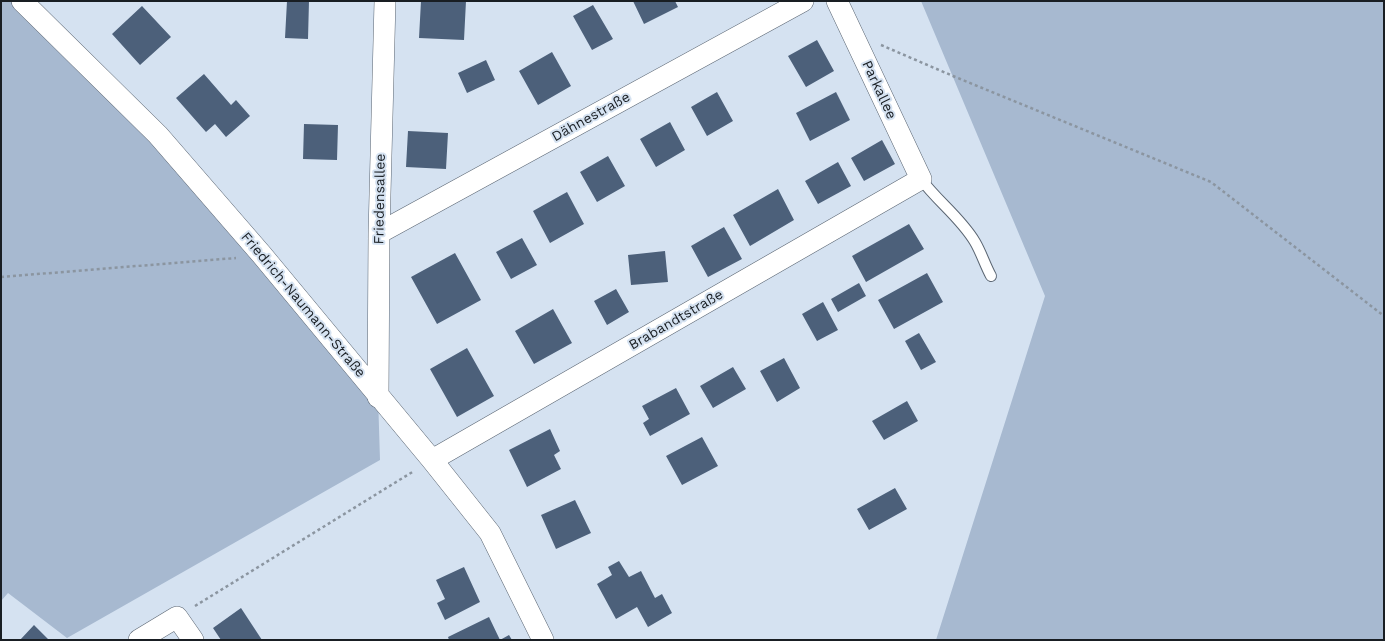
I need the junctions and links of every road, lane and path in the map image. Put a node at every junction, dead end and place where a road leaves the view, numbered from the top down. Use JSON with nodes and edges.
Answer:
{"nodes":[{"id":1,"x":22,"y":1,"type":"edge"},
{"id":2,"x":385,"y":1,"type":"edge"},
{"id":3,"x":803,"y":1,"type":"edge"},
{"id":4,"x":837,"y":1,"type":"edge"},
{"id":5,"x":852,"y":33,"type":"junction"},
{"id":6,"x":921,"y":179,"type":"junction"},
{"id":7,"x":379,"y":233,"type":"junction"},
{"id":8,"x":262,"y":255,"type":"junction"},
{"id":9,"x":990,"y":276,"type":"dead end"},
{"id":10,"x":1,"y":277,"type":"edge"},
{"id":11,"x":1384,"y":316,"type":"edge"},
{"id":12,"x":378,"y":396,"type":"junction"},
{"id":13,"x":432,"y":460,"type":"junction"},
{"id":14,"x":177,"y":617,"type":"junction"},
{"id":15,"x":139,"y":640,"type":"edge"},
{"id":16,"x":193,"y":640,"type":"edge"},
{"id":17,"x":543,"y":640,"type":"edge"}],
"edges":[{"from":1,"to":8,"type":"street","name":"Friedrich-Naumann-Straße"},
{"from":2,"to":7,"type":"street","name":"Friedensallee"},
{"from":3,"to":7,"type":"street","name":"Dähnestraße"},
{"from":4,"to":5,"type":"street","name":"Parkallee"},
{"from":5,"to":6,"type":"street","name":"Parkallee"},
{"from":5,"to":11,"type":"path"},
{"from":6,"to":9,"type":"lane"},
{"from":6,"to":13,"type":"street","name":"Brabandtstraße"},
{"from":7,"to":12,"type":"street","name":"Friedensallee"},
{"from":8,"to":10,"type":"path"},
{"from":8,"to":12,"type":"street","name":"Friedrich-Naumann-Straße"},
{"from":12,"to":13,"type":"street","name":"Friedrich-Naumann-Straße"},
{"from":13,"to":14,"type":"path"},
{"from":13,"to":17,"type":"street","name":"Friedrich-Naumann-Straße"},
{"from":14,"to":15,"type":"street"},
{"from":14,"to":16,"type":"street"}]}
